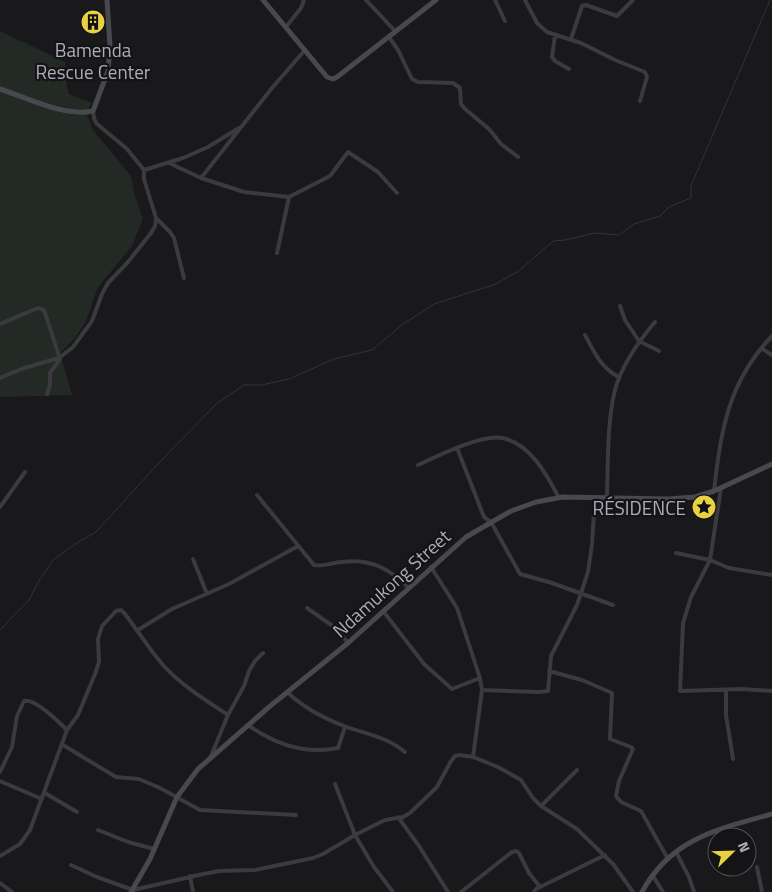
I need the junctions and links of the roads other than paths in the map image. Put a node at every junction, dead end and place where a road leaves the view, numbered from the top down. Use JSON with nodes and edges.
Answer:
{"nodes":[{"id":1,"x":107,"y":0,"type":"edge"},
{"id":2,"x":263,"y":0,"type":"edge"},
{"id":3,"x":304,"y":0,"type":"edge"},
{"id":4,"x":366,"y":0,"type":"edge"},
{"id":5,"x":436,"y":0,"type":"edge"},
{"id":6,"x":495,"y":0,"type":"edge"},
{"id":7,"x":525,"y":0,"type":"edge"},
{"id":8,"x":633,"y":0,"type":"edge"},
{"id":9,"x":505,"y":21,"type":"dead end"},
{"id":10,"x":286,"y":27,"type":"junction"},
{"id":11,"x":396,"y":32,"type":"junction"},
{"id":12,"x":555,"y":35,"type":"junction"},
{"id":13,"x":389,"y":37,"type":"junction"},
{"id":14,"x":571,"y":39,"type":"junction"},
{"id":15,"x":306,"y":50,"type":"junction"},
{"id":16,"x":569,"y":69,"type":"dead end"},
{"id":17,"x":0,"y":89,"type":"edge"},
{"id":18,"x":640,"y":101,"type":"dead end"},
{"id":19,"x":93,"y":111,"type":"junction"},
{"id":20,"x":242,"y":126,"type":"junction"},
{"id":21,"x":518,"y":157,"type":"dead end"},
{"id":22,"x":169,"y":162,"type":"junction"},
{"id":23,"x":144,"y":170,"type":"junction"},
{"id":24,"x":201,"y":178,"type":"junction"},
{"id":25,"x":398,"y":192,"type":"dead end"},
{"id":26,"x":289,"y":197,"type":"junction"},
{"id":27,"x":156,"y":218,"type":"junction"},
{"id":28,"x":277,"y":253,"type":"dead end"},
{"id":29,"x":184,"y":278,"type":"dead end"},
{"id":30,"x":620,"y":306,"type":"dead end"},
{"id":31,"x":655,"y":322,"type":"dead end"},
{"id":32,"x":0,"y":324,"type":"edge"},
{"id":33,"x":584,"y":335,"type":"dead end"},
{"id":34,"x":772,"y":336,"type":"edge"},
{"id":35,"x":639,"y":341,"type":"junction"},
{"id":36,"x":761,"y":348,"type":"junction"},
{"id":37,"x":659,"y":350,"type":"dead end"},
{"id":38,"x":772,"y":355,"type":"edge"},
{"id":39,"x":60,"y":358,"type":"junction"},
{"id":40,"x":619,"y":377,"type":"junction"},
{"id":41,"x":0,"y":378,"type":"edge"},
{"id":42,"x":47,"y":394,"type":"dead end"},
{"id":43,"x":457,"y":448,"type":"junction"},
{"id":44,"x":772,"y":464,"type":"edge"},
{"id":45,"x":418,"y":465,"type":"dead end"},
{"id":46,"x":25,"y":472,"type":"dead end"},
{"id":47,"x":721,"y":488,"type":"junction"},
{"id":48,"x":714,"y":491,"type":"junction"},
{"id":49,"x":257,"y":495,"type":"dead end"},
{"id":50,"x":595,"y":497,"type":"junction"},
{"id":51,"x":607,"y":497,"type":"junction"},
{"id":52,"x":559,"y":498,"type":"junction"},
{"id":53,"x":0,"y":508,"type":"edge"},
{"id":54,"x":491,"y":522,"type":"junction"},
{"id":55,"x":298,"y":546,"type":"junction"},
{"id":56,"x":676,"y":553,"type":"dead end"},
{"id":57,"x":193,"y":559,"type":"dead end"},
{"id":58,"x":710,"y":560,"type":"junction"},
{"id":59,"x":431,"y":567,"type":"junction"},
{"id":60,"x":772,"y":575,"type":"edge"},
{"id":61,"x":409,"y":588,"type":"junction"},
{"id":62,"x":580,"y":593,"type":"junction"},
{"id":63,"x":207,"y":594,"type":"junction"},
{"id":64,"x":613,"y":604,"type":"dead end"},
{"id":65,"x":307,"y":608,"type":"dead end"},
{"id":66,"x":383,"y":611,"type":"junction"},
{"id":67,"x":138,"y":630,"type":"junction"},
{"id":68,"x":348,"y":643,"type":"junction"},
{"id":69,"x":263,"y":653,"type":"dead end"},
{"id":70,"x":550,"y":670,"type":"junction"},
{"id":71,"x":480,"y":678,"type":"junction"},
{"id":72,"x":482,"y":690,"type":"junction"},
{"id":73,"x":726,"y":690,"type":"junction"},
{"id":74,"x":772,"y":691,"type":"edge"},
{"id":75,"x":287,"y":692,"type":"junction"},
{"id":76,"x":228,"y":715,"type":"junction"},
{"id":77,"x":248,"y":725,"type":"junction"},
{"id":78,"x":345,"y":727,"type":"junction"},
{"id":79,"x":67,"y":730,"type":"junction"},
{"id":80,"x":63,"y":745,"type":"junction"},
{"id":81,"x":405,"y":752,"type":"dead end"},
{"id":82,"x":473,"y":757,"type":"junction"},
{"id":83,"x":210,"y":758,"type":"junction"},
{"id":84,"x":733,"y":759,"type":"dead end"},
{"id":85,"x":578,"y":770,"type":"dead end"},
{"id":86,"x":0,"y":772,"type":"edge"},
{"id":87,"x":0,"y":782,"type":"edge"},
{"id":88,"x":335,"y":784,"type":"dead end"},
{"id":89,"x":45,"y":794,"type":"junction"},
{"id":90,"x":177,"y":797,"type":"junction"},
{"id":91,"x":42,"y":799,"type":"junction"},
{"id":92,"x":541,"y":806,"type":"junction"},
{"id":93,"x":77,"y":812,"type":"dead end"},
{"id":94,"x":772,"y":814,"type":"edge"},
{"id":95,"x":296,"y":816,"type":"dead end"},
{"id":96,"x":398,"y":817,"type":"junction"},
{"id":97,"x":98,"y":830,"type":"dead end"},
{"id":98,"x":355,"y":835,"type":"junction"},
{"id":99,"x":154,"y":849,"type":"junction"},
{"id":100,"x":676,"y":852,"type":"junction"},
{"id":101,"x":604,"y":855,"type":"junction"},
{"id":102,"x":0,"y":856,"type":"edge"},
{"id":103,"x":668,"y":859,"type":"junction"},
{"id":104,"x":71,"y":865,"type":"dead end"},
{"id":105,"x":757,"y":867,"type":"dead end"},
{"id":106,"x":190,"y":876,"type":"junction"},
{"id":107,"x":653,"y":876,"type":"junction"},
{"id":108,"x":0,"y":883,"type":"edge"},
{"id":109,"x":540,"y":887,"type":"junction"},
{"id":110,"x":132,"y":891,"type":"edge"},
{"id":111,"x":12,"y":892,"type":"edge"},
{"id":112,"x":193,"y":892,"type":"edge"},
{"id":113,"x":393,"y":892,"type":"edge"},
{"id":114,"x":448,"y":892,"type":"edge"},
{"id":115,"x":461,"y":892,"type":"edge"},
{"id":116,"x":534,"y":892,"type":"edge"},
{"id":117,"x":633,"y":892,"type":"edge"},
{"id":118,"x":642,"y":892,"type":"edge"},
{"id":119,"x":663,"y":892,"type":"edge"},
{"id":120,"x":694,"y":892,"type":"edge"},
{"id":121,"x":762,"y":892,"type":"edge"}],
"edges":[{"from":1,"to":19,"type":"main road"},
{"from":2,"to":10,"type":"main road"},
{"from":3,"to":10,"type":"street"},
{"from":4,"to":11,"type":"street"},
{"from":5,"to":11,"type":"main road"},
{"from":6,"to":9,"type":"street"},
{"from":7,"to":12,"type":"street"},
{"from":8,"to":14,"type":"street"},
{"from":10,"to":15,"type":"main road"},
{"from":11,"to":13,"type":"main road"},
{"from":12,"to":14,"type":"street"},
{"from":12,"to":16,"type":"street"},
{"from":13,"to":15,"type":"main road"},
{"from":13,"to":21,"type":"street"},
{"from":14,"to":18,"type":"street"},
{"from":15,"to":20,"type":"street"},
{"from":17,"to":19,"type":"main road"},
{"from":19,"to":23,"type":"street"},
{"from":20,"to":22,"type":"street"},
{"from":20,"to":24,"type":"street"},
{"from":22,"to":23,"type":"street"},
{"from":22,"to":24,"type":"street"},
{"from":23,"to":27,"type":"street"},
{"from":24,"to":26,"type":"street"},
{"from":25,"to":26,"type":"street"},
{"from":26,"to":28,"type":"street"},
{"from":27,"to":29,"type":"street"},
{"from":27,"to":39,"type":"street"},
{"from":30,"to":35,"type":"street"},
{"from":31,"to":35,"type":"street"},
{"from":32,"to":39,"type":"street"},
{"from":33,"to":40,"type":"street"},
{"from":34,"to":36,"type":"street"},
{"from":35,"to":37,"type":"street"},
{"from":35,"to":40,"type":"street"},
{"from":36,"to":38,"type":"street"},
{"from":36,"to":48,"type":"street"},
{"from":39,"to":41,"type":"street"},
{"from":39,"to":42,"type":"street"},
{"from":40,"to":51,"type":"street"},
{"from":43,"to":45,"type":"street"},
{"from":43,"to":52,"type":"street"},
{"from":43,"to":54,"type":"street"},
{"from":44,"to":47,"type":"main road","name":"Ndamukong Street"},
{"from":46,"to":53,"type":"street"},
{"from":47,"to":48,"type":"main road","name":"Ndamukong Street"},
{"from":47,"to":58,"type":"street"},
{"from":48,"to":51,"type":"main road","name":"Ndamukong Street"},
{"from":49,"to":55,"type":"street"},
{"from":50,"to":51,"type":"main road","name":"Ndamukong Street"},
{"from":50,"to":52,"type":"main road","name":"Ndamukong Street"},
{"from":50,"to":62,"type":"street"},
{"from":52,"to":54,"type":"main road","name":"Ndamukong Street"},
{"from":54,"to":59,"type":"main road","name":"Ndamukong Street"},
{"from":54,"to":62,"type":"street"},
{"from":55,"to":61,"type":"street"},
{"from":55,"to":63,"type":"street"},
{"from":56,"to":58,"type":"street"},
{"from":57,"to":63,"type":"street"},
{"from":58,"to":60,"type":"street"},
{"from":58,"to":73,"type":"street"},
{"from":59,"to":61,"type":"main road","name":"Ndamukong Street"},
{"from":59,"to":71,"type":"street"},
{"from":61,"to":66,"type":"main road","name":"Ndamukong Street"},
{"from":62,"to":64,"type":"street"},
{"from":62,"to":70,"type":"street"},
{"from":63,"to":67,"type":"street"},
{"from":65,"to":68,"type":"street"},
{"from":66,"to":68,"type":"main road","name":"Ndamukong Street"},
{"from":66,"to":71,"type":"street"},
{"from":67,"to":76,"type":"street"},
{"from":67,"to":79,"type":"street"},
{"from":68,"to":75,"type":"main road","name":"Ndamukong Street"},
{"from":69,"to":76,"type":"street"},
{"from":70,"to":72,"type":"street"},
{"from":70,"to":103,"type":"street"},
{"from":71,"to":72,"type":"street"},
{"from":72,"to":82,"type":"street"},
{"from":73,"to":74,"type":"street"},
{"from":73,"to":84,"type":"street"},
{"from":75,"to":77,"type":"main road","name":"Ndamukong Street"},
{"from":75,"to":78,"type":"street"},
{"from":76,"to":83,"type":"street"},
{"from":77,"to":78,"type":"street"},
{"from":77,"to":83,"type":"main road","name":"Ndamukong Street"},
{"from":78,"to":81,"type":"street"},
{"from":79,"to":80,"type":"street"},
{"from":79,"to":86,"type":"street"},
{"from":80,"to":89,"type":"street"},
{"from":80,"to":90,"type":"street"},
{"from":82,"to":92,"type":"street"},
{"from":82,"to":96,"type":"street"},
{"from":83,"to":90,"type":"main road","name":"Ndamukong Street"},
{"from":85,"to":92,"type":"street"},
{"from":87,"to":91,"type":"street"},
{"from":88,"to":98,"type":"street"},
{"from":89,"to":91,"type":"street"},
{"from":89,"to":93,"type":"street"},
{"from":90,"to":95,"type":"street"},
{"from":90,"to":99,"type":"main road","name":"Ndamukong Street"},
{"from":91,"to":102,"type":"street"},
{"from":92,"to":101,"type":"street"},
{"from":94,"to":100,"type":"main road"},
{"from":96,"to":98,"type":"street"},
{"from":96,"to":114,"type":"street"},
{"from":97,"to":99,"type":"street"},
{"from":98,"to":106,"type":"street"},
{"from":98,"to":113,"type":"street"},
{"from":99,"to":110,"type":"main road","name":"Ndamukong Street"},
{"from":100,"to":103,"type":"main road"},
{"from":100,"to":120,"type":"street"},
{"from":101,"to":109,"type":"street"},
{"from":101,"to":117,"type":"street"},
{"from":103,"to":107,"type":"main road"},
{"from":104,"to":110,"type":"street"},
{"from":105,"to":121,"type":"street"},
{"from":106,"to":110,"type":"street"},
{"from":106,"to":112,"type":"street"},
{"from":107,"to":118,"type":"main road"},
{"from":107,"to":119,"type":"street"},
{"from":108,"to":111,"type":"street"},
{"from":109,"to":115,"type":"street"},
{"from":109,"to":116,"type":"street"}]}
